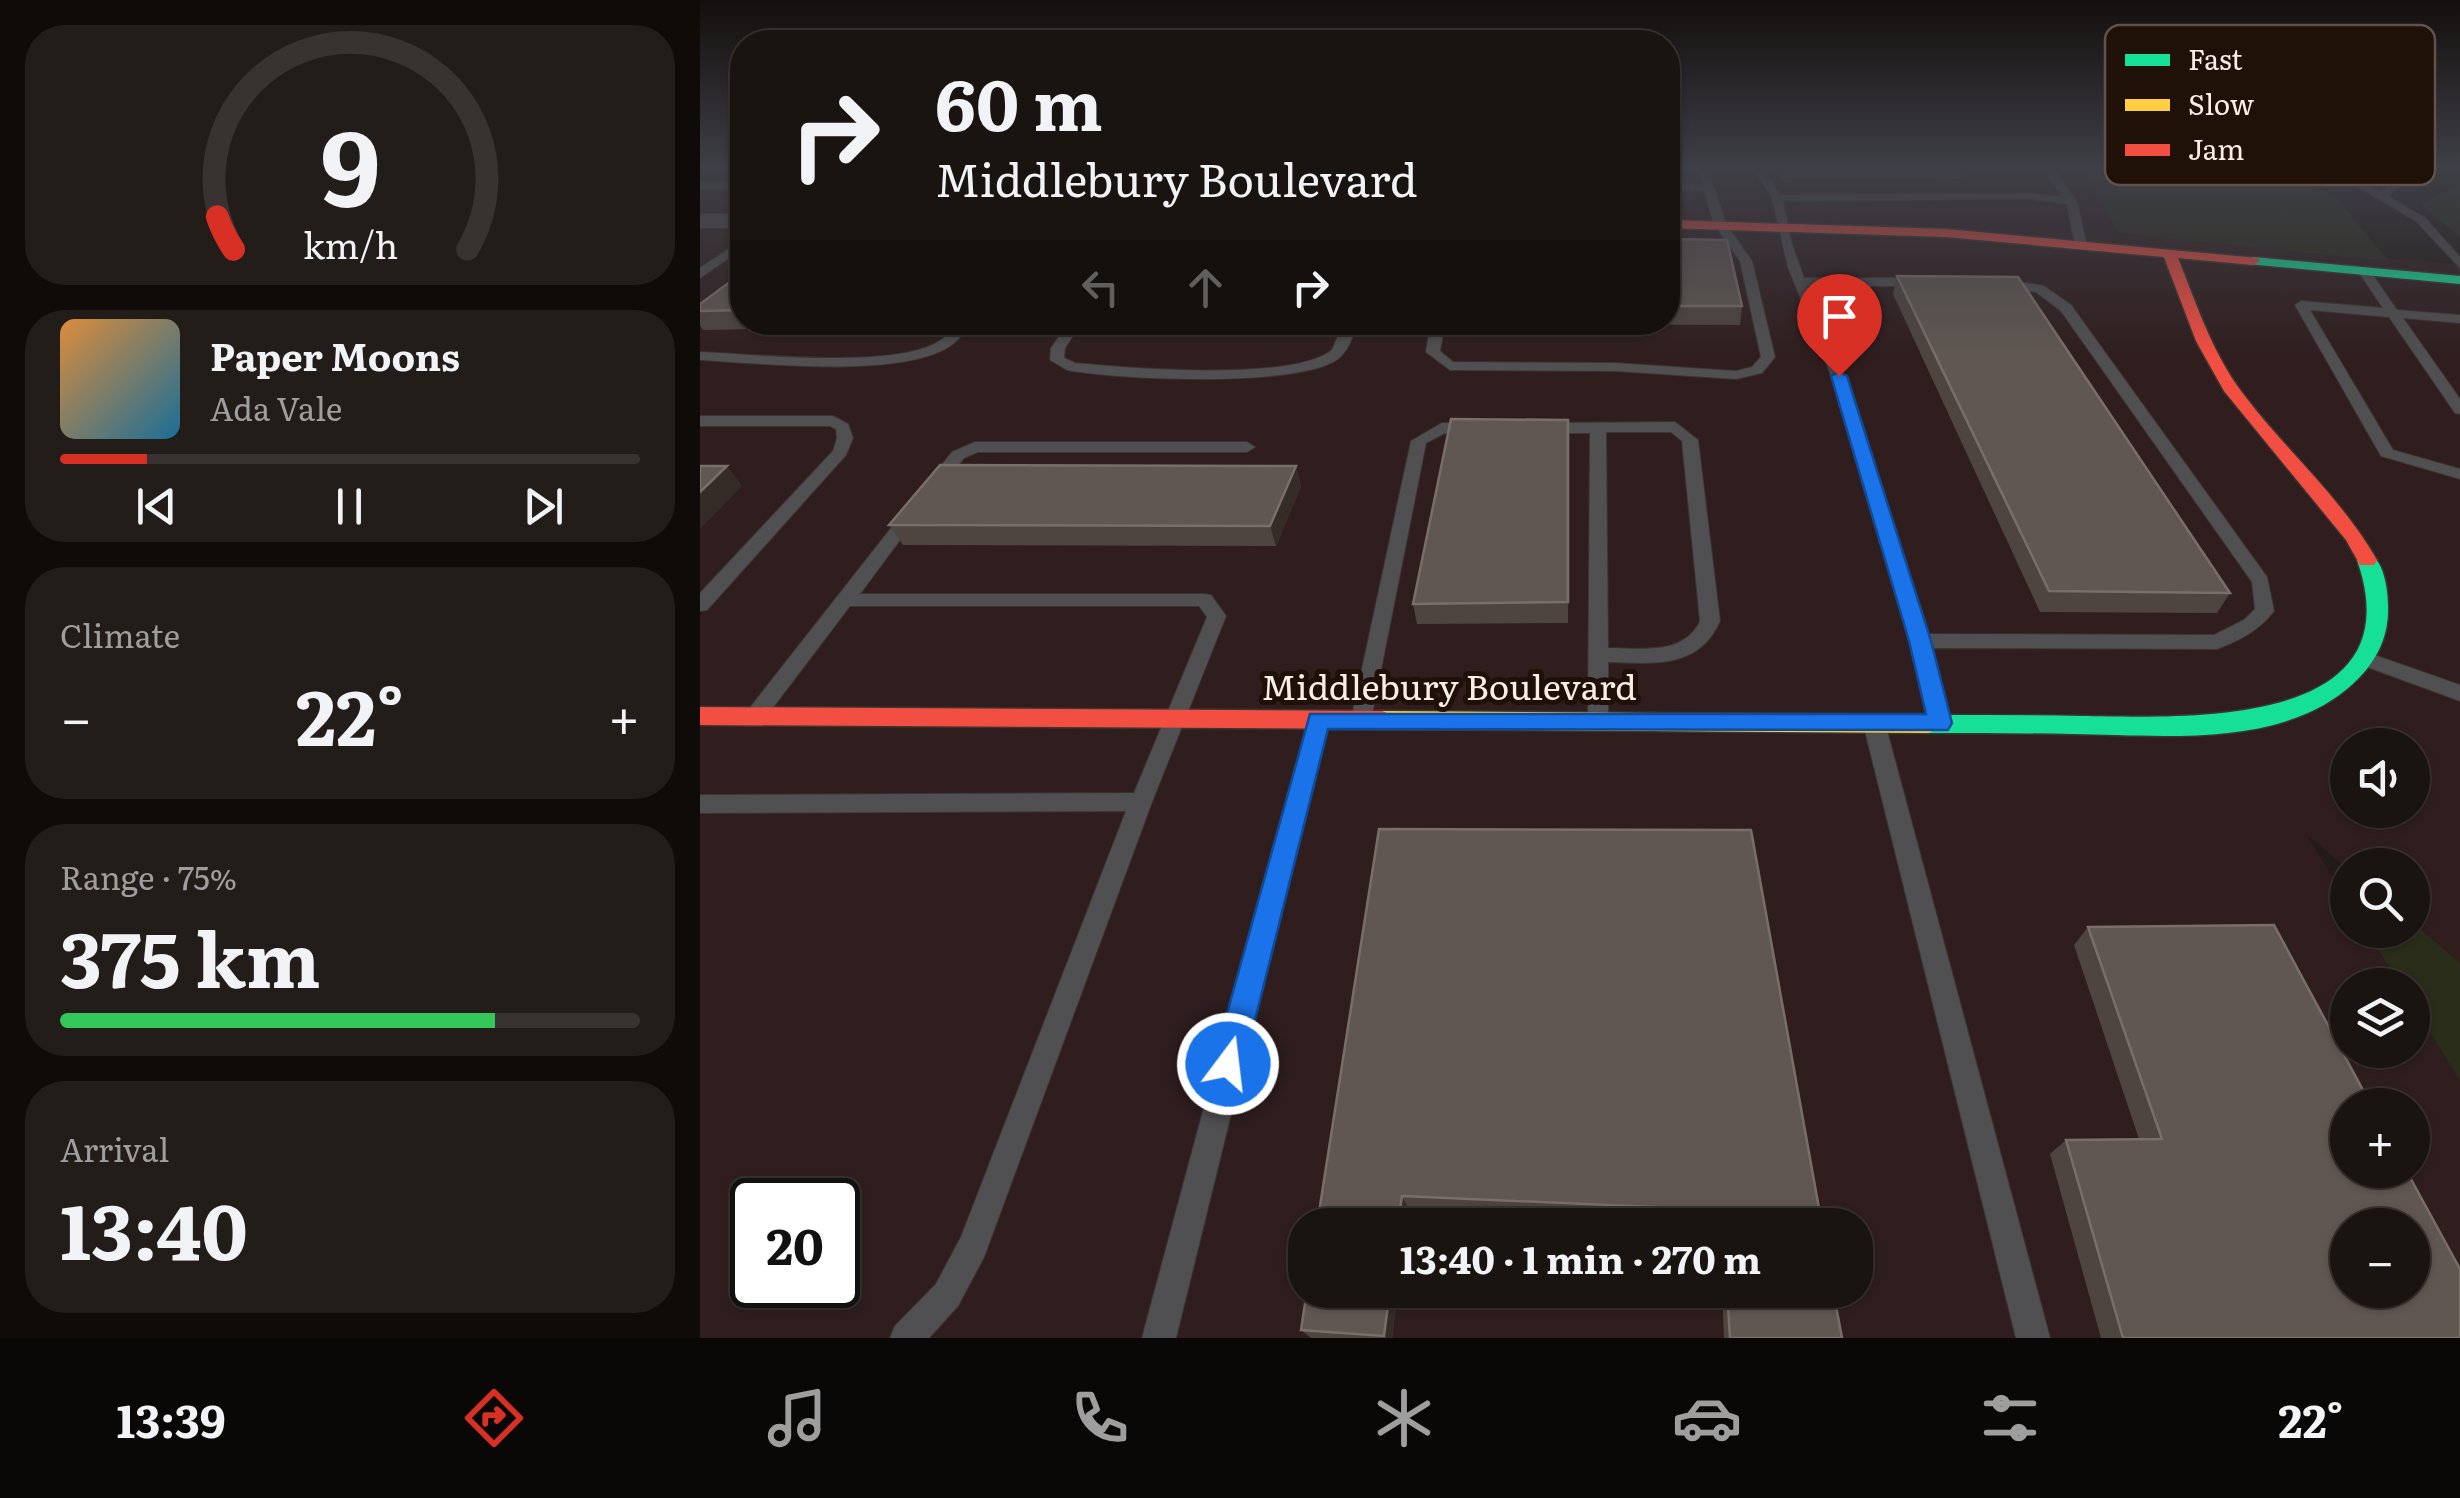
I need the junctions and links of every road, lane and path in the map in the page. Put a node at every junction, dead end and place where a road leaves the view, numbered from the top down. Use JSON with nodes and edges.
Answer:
{"nodes":[{"id":1,"x":1725,"y":231,"type":"edge"},
{"id":2,"x":1782,"y":231,"type":"edge"},
{"id":3,"x":1909,"y":231,"type":"edge"},
{"id":4,"x":2078,"y":231,"type":"edge"},
{"id":5,"x":2430,"y":231,"type":"edge"},
{"id":6,"x":2081,"y":246,"type":"junction"},
{"id":7,"x":730,"y":249,"type":"edge"},
{"id":8,"x":700,"y":251,"type":"edge"},
{"id":9,"x":730,"y":253,"type":"edge"},
{"id":10,"x":2168,"y":254,"type":"junction"},
{"id":11,"x":2460,"y":264,"type":"edge"},
{"id":12,"x":2364,"y":272,"type":"junction"},
{"id":13,"x":700,"y":274,"type":"edge"},
{"id":14,"x":2460,"y":280,"type":"edge"},
{"id":15,"x":1802,"y":282,"type":"junction"},
{"id":16,"x":1935,"y":282,"type":"edge"},
{"id":17,"x":1972,"y":283,"type":"edge"},
{"id":18,"x":2392,"y":312,"type":"junction"},
{"id":19,"x":2460,"y":319,"type":"edge"},
{"id":20,"x":953,"y":335,"type":"edge"},
{"id":21,"x":1067,"y":335,"type":"edge"},
{"id":22,"x":1346,"y":335,"type":"edge"},
{"id":23,"x":1436,"y":335,"type":"edge"},
{"id":24,"x":700,"y":356,"type":"edge"},
{"id":25,"x":2460,"y":410,"type":"edge"},
{"id":26,"x":700,"y":421,"type":"edge"},
{"id":27,"x":1598,"y":428,"type":"junction"},
{"id":28,"x":1247,"y":447,"type":"dead end"},
{"id":29,"x":2460,"y":474,"type":"edge"},
{"id":30,"x":842,"y":600,"type":"junction"},
{"id":31,"x":700,"y":605,"type":"edge"},
{"id":32,"x":1920,"y":641,"type":"junction"},
{"id":33,"x":1598,"y":655,"type":"junction"},
{"id":34,"x":2366,"y":659,"type":"junction"},
{"id":35,"x":2460,"y":693,"type":"edge"},
{"id":36,"x":700,"y":716,"type":"edge"},
{"id":37,"x":754,"y":717,"type":"junction"},
{"id":38,"x":1173,"y":720,"type":"junction"},
{"id":39,"x":1318,"y":720,"type":"junction"},
{"id":40,"x":1360,"y":720,"type":"junction"},
{"id":41,"x":1598,"y":720,"type":"junction"},
{"id":42,"x":1874,"y":723,"type":"junction"},
{"id":43,"x":1940,"y":723,"type":"junction"},
{"id":44,"x":1140,"y":802,"type":"junction"},
{"id":45,"x":700,"y":804,"type":"edge"},
{"id":46,"x":907,"y":1338,"type":"edge"},
{"id":47,"x":1160,"y":1338,"type":"edge"},
{"id":48,"x":2033,"y":1338,"type":"edge"}],
"edges":[{"from":1,"to":23,"type":"lane"},
{"from":2,"to":15,"type":"lane"},
{"from":3,"to":6,"type":"street"},
{"from":4,"to":6,"type":"lane"},
{"from":5,"to":11,"type":"lane"},
{"from":6,"to":10,"type":"street"},
{"from":7,"to":8,"type":"lane"},
{"from":9,"to":13,"type":"lane"},
{"from":10,"to":12,"type":"street"},
{"from":10,"to":34,"type":"street"},
{"from":12,"to":14,"type":"street"},
{"from":12,"to":18,"type":"lane"},
{"from":15,"to":16,"type":"lane"},
{"from":15,"to":32,"type":"lane"},
{"from":17,"to":32,"type":"lane"},
{"from":18,"to":19,"type":"lane"},
{"from":18,"to":25,"type":"lane"},
{"from":18,"to":29,"type":"lane"},
{"from":20,"to":24,"type":"lane"},
{"from":21,"to":22,"type":"lane"},
{"from":26,"to":31,"type":"lane"},
{"from":27,"to":33,"type":"lane"},
{"from":27,"to":33,"type":"lane"},
{"from":27,"to":40,"type":"lane"},
{"from":28,"to":30,"type":"lane"},
{"from":30,"to":37,"type":"lane"},
{"from":30,"to":38,"type":"lane"},
{"from":32,"to":43,"type":"lane"},
{"from":33,"to":41,"type":"lane"},
{"from":34,"to":35,"type":"lane"},
{"from":34,"to":43,"type":"street","name":"Middlebury Boulevard"},
{"from":36,"to":37,"type":"street","name":"Middlebury Boulevard"},
{"from":37,"to":38,"type":"street","name":"Middlebury Boulevard"},
{"from":38,"to":39,"type":"street","name":"Middlebury Boulevard"},
{"from":38,"to":44,"type":"lane"},
{"from":39,"to":40,"type":"street","name":"Middlebury Boulevard"},
{"from":39,"to":47,"type":"lane"},
{"from":40,"to":41,"type":"street","name":"Middlebury Boulevard"},
{"from":41,"to":42,"type":"street","name":"Middlebury Boulevard"},
{"from":42,"to":43,"type":"street","name":"Middlebury Boulevard"},
{"from":42,"to":48,"type":"lane"},
{"from":44,"to":45,"type":"lane"},
{"from":44,"to":46,"type":"lane"}]}
